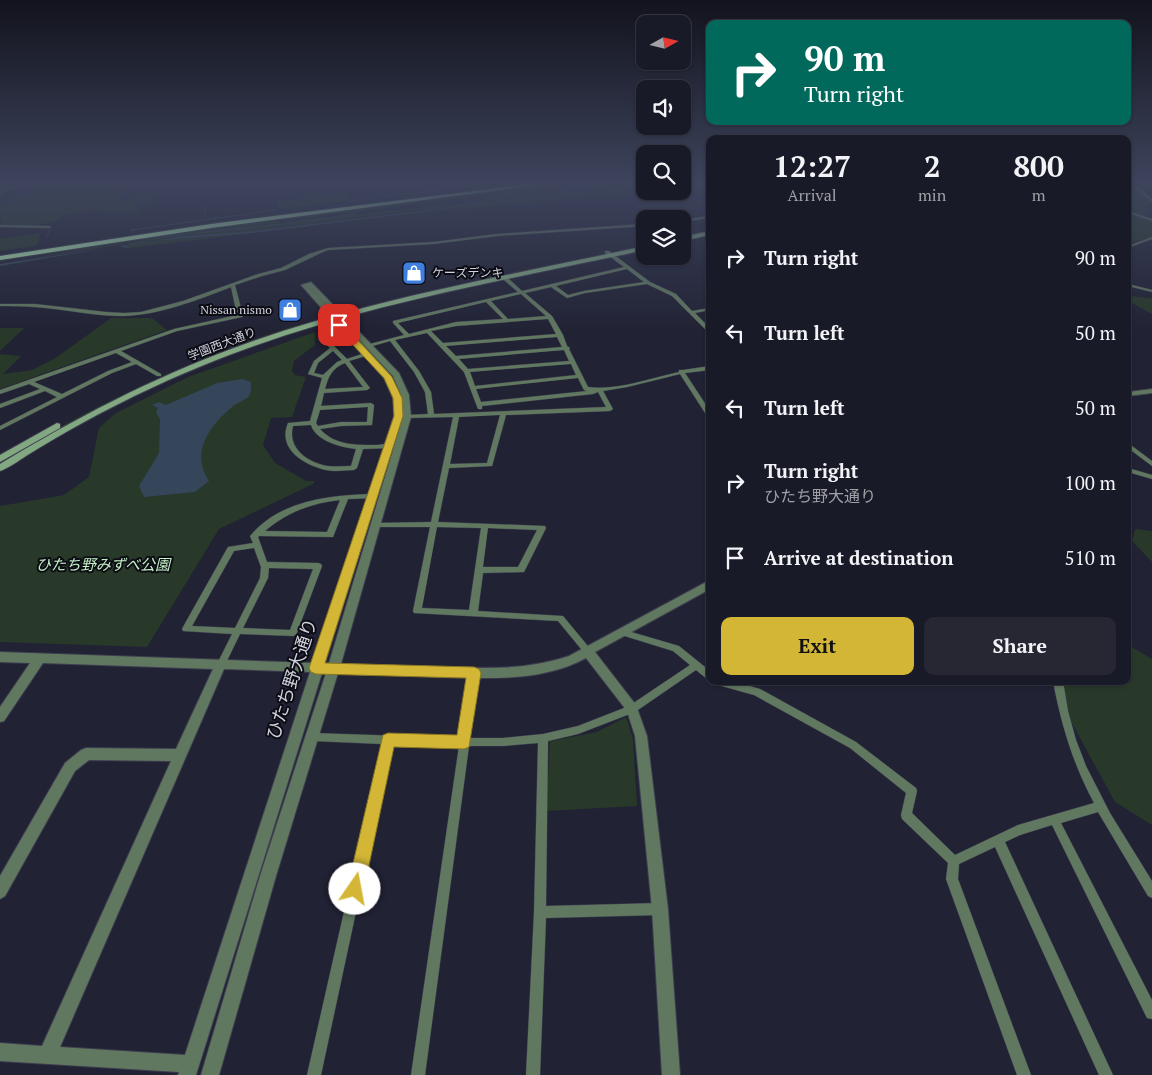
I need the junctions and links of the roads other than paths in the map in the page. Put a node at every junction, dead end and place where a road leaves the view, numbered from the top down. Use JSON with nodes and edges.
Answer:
{"nodes":[{"id":1,"x":151,"y":233,"type":"edge"},
{"id":2,"x":162,"y":233,"type":"edge"},
{"id":3,"x":524,"y":233,"type":"edge"},
{"id":4,"x":706,"y":234,"type":"edge"},
{"id":5,"x":691,"y":237,"type":"edge"},
{"id":6,"x":1152,"y":238,"type":"edge"},
{"id":7,"x":636,"y":246,"type":"edge"},
{"id":8,"x":1131,"y":246,"type":"edge"},
{"id":9,"x":636,"y":250,"type":"edge"},
{"id":10,"x":609,"y":254,"type":"junction"},
{"id":11,"x":0,"y":257,"type":"edge"},
{"id":12,"x":626,"y":268,"type":"junction"},
{"id":13,"x":506,"y":279,"type":"junction"},
{"id":14,"x":648,"y":283,"type":"junction"},
{"id":15,"x":552,"y":285,"type":"junction"},
{"id":16,"x":233,"y":286,"type":"junction"},
{"id":17,"x":1131,"y":286,"type":"edge"},
{"id":18,"x":1152,"y":291,"type":"edge"},
{"id":19,"x":522,"y":292,"type":"junction"},
{"id":20,"x":487,"y":300,"type":"junction"},
{"id":21,"x":0,"y":305,"type":"edge"},
{"id":22,"x":706,"y":310,"type":"edge"},
{"id":23,"x":692,"y":312,"type":"junction"},
{"id":24,"x":336,"y":316,"type":"junction"},
{"id":25,"x":550,"y":317,"type":"junction"},
{"id":26,"x":507,"y":320,"type":"junction"},
{"id":27,"x":706,"y":327,"type":"edge"},
{"id":28,"x":428,"y":331,"type":"junction"},
{"id":29,"x":560,"y":335,"type":"junction"},
{"id":30,"x":408,"y":336,"type":"junction"},
{"id":31,"x":325,"y":340,"type":"dead end"},
{"id":32,"x":392,"y":340,"type":"junction"},
{"id":33,"x":441,"y":345,"type":"junction"},
{"id":34,"x":333,"y":348,"type":"junction"},
{"id":35,"x":567,"y":348,"type":"junction"},
{"id":36,"x":368,"y":350,"type":"junction"},
{"id":37,"x":117,"y":351,"type":"junction"},
{"id":38,"x":455,"y":358,"type":"junction"},
{"id":39,"x":346,"y":361,"type":"junction"},
{"id":40,"x":572,"y":362,"type":"junction"},
{"id":41,"x":134,"y":363,"type":"junction"},
{"id":42,"x":706,"y":368,"type":"edge"},
{"id":43,"x":467,"y":371,"type":"junction"},
{"id":44,"x":681,"y":371,"type":"junction"},
{"id":45,"x":159,"y":375,"type":"junction"},
{"id":46,"x":579,"y":376,"type":"junction"},
{"id":47,"x":326,"y":378,"type":"junction"},
{"id":48,"x":30,"y":382,"type":"junction"},
{"id":49,"x":474,"y":388,"type":"junction"},
{"id":50,"x":46,"y":389,"type":"junction"},
{"id":51,"x":322,"y":391,"type":"junction"},
{"id":52,"x":1152,"y":391,"type":"edge"},
{"id":53,"x":0,"y":392,"type":"edge"},
{"id":54,"x":598,"y":392,"type":"junction"},
{"id":55,"x":1131,"y":394,"type":"edge"},
{"id":56,"x":61,"y":396,"type":"junction"},
{"id":57,"x":480,"y":404,"type":"junction"},
{"id":58,"x":0,"y":406,"type":"edge"},
{"id":59,"x":317,"y":408,"type":"junction"},
{"id":60,"x":706,"y":410,"type":"edge"},
{"id":61,"x":503,"y":414,"type":"junction"},
{"id":62,"x":456,"y":415,"type":"junction"},
{"id":63,"x":480,"y":415,"type":"junction"},
{"id":64,"x":407,"y":416,"type":"junction"},
{"id":65,"x":431,"y":416,"type":"junction"},
{"id":66,"x":314,"y":426,"type":"junction"},
{"id":67,"x":0,"y":428,"type":"edge"},
{"id":68,"x":390,"y":446,"type":"junction"},
{"id":69,"x":360,"y":447,"type":"junction"},
{"id":70,"x":1131,"y":447,"type":"edge"},
{"id":71,"x":0,"y":459,"type":"edge"},
{"id":72,"x":1152,"y":464,"type":"edge"},
{"id":73,"x":446,"y":466,"type":"junction"},
{"id":74,"x":0,"y":468,"type":"edge"},
{"id":75,"x":1131,"y":471,"type":"edge"},
{"id":76,"x":1152,"y":477,"type":"edge"},
{"id":77,"x":345,"y":496,"type":"junction"},
{"id":78,"x":374,"y":496,"type":"junction"},
{"id":79,"x":376,"y":524,"type":"junction"},
{"id":80,"x":434,"y":524,"type":"junction"},
{"id":81,"x":485,"y":526,"type":"junction"},
{"id":82,"x":257,"y":533,"type":"junction"},
{"id":83,"x":257,"y":545,"type":"junction"},
{"id":84,"x":264,"y":565,"type":"junction"},
{"id":85,"x":479,"y":570,"type":"junction"},
{"id":86,"x":706,"y":586,"type":"edge"},
{"id":87,"x":473,"y":614,"type":"junction"},
{"id":88,"x":237,"y":631,"type":"junction"},
{"id":89,"x":621,"y":632,"type":"junction"},
{"id":90,"x":589,"y":653,"type":"junction"},
{"id":91,"x":0,"y":656,"type":"edge"},
{"id":92,"x":40,"y":658,"type":"junction"},
{"id":93,"x":696,"y":664,"type":"junction"},
{"id":94,"x":220,"y":666,"type":"junction"},
{"id":95,"x":316,"y":668,"type":"junction"},
{"id":96,"x":334,"y":668,"type":"junction"},
{"id":97,"x":474,"y":673,"type":"junction"},
{"id":98,"x":706,"y":673,"type":"edge"},
{"id":99,"x":732,"y":685,"type":"edge"},
{"id":100,"x":1059,"y":685,"type":"edge"},
{"id":101,"x":632,"y":709,"type":"junction"},
{"id":102,"x":0,"y":717,"type":"edge"},
{"id":103,"x":313,"y":737,"type":"junction"},
{"id":104,"x":543,"y":738,"type":"junction"},
{"id":105,"x":388,"y":740,"type":"junction"},
{"id":106,"x":464,"y":742,"type":"junction"},
{"id":107,"x":181,"y":755,"type":"junction"},
{"id":108,"x":1101,"y":806,"type":"junction"},
{"id":109,"x":1054,"y":819,"type":"junction"},
{"id":110,"x":998,"y":840,"type":"junction"},
{"id":111,"x":954,"y":861,"type":"junction"},
{"id":112,"x":0,"y":891,"type":"edge"},
{"id":113,"x":1152,"y":892,"type":"edge"},
{"id":114,"x":660,"y":909,"type":"junction"},
{"id":115,"x":540,"y":912,"type":"junction"},
{"id":116,"x":1152,"y":1013,"type":"edge"},
{"id":117,"x":0,"y":1052,"type":"edge"},
{"id":118,"x":46,"y":1055,"type":"junction"},
{"id":119,"x":188,"y":1070,"type":"edge"},
{"id":120,"x":210,"y":1075,"type":"edge"},
{"id":121,"x":314,"y":1075,"type":"edge"},
{"id":122,"x":418,"y":1075,"type":"edge"},
{"id":123,"x":532,"y":1075,"type":"edge"},
{"id":124,"x":671,"y":1075,"type":"edge"},
{"id":125,"x":1024,"y":1075,"type":"edge"},
{"id":126,"x":1106,"y":1075,"type":"edge"}],
"edges":[{"from":1,"to":11,"type":"highway"},
{"from":2,"to":11,"type":"highway"},
{"from":3,"to":16,"type":"street"},
{"from":4,"to":5,"type":"main road"},
{"from":6,"to":8,"type":"street"},
{"from":7,"to":10,"type":"main road","name":"学園西大通り"},
{"from":9,"to":10,"type":"main road","name":"学園西大通り"},
{"from":10,"to":12,"type":"street"},
{"from":10,"to":13,"type":"main road","name":"学園西大通り"},
{"from":10,"to":24,"type":"main road","name":"学園西大通り"},
{"from":12,"to":14,"type":"street"},
{"from":12,"to":15,"type":"street"},
{"from":13,"to":19,"type":"street"},
{"from":13,"to":24,"type":"main road","name":"学園西大通り"},
{"from":14,"to":15,"type":"street"},
{"from":14,"to":23,"type":"street"},
{"from":15,"to":19,"type":"street"},
{"from":16,"to":21,"type":"street"},
{"from":16,"to":37,"type":"street"},
{"from":17,"to":18,"type":"street"},
{"from":19,"to":20,"type":"street"},
{"from":19,"to":25,"type":"street"},
{"from":20,"to":26,"type":"street"},
{"from":20,"to":30,"type":"street"},
{"from":22,"to":23,"type":"street"},
{"from":23,"to":27,"type":"street"},
{"from":24,"to":24,"type":"street"},
{"from":24,"to":36,"type":"street","name":"ひたち野大通り"},
{"from":24,"to":45,"type":"main road","name":"学園西大通り"},
{"from":24,"to":74,"type":"main road","name":"学園西大通り"},
{"from":25,"to":26,"type":"street"},
{"from":25,"to":29,"type":"street"},
{"from":26,"to":28,"type":"street"},
{"from":28,"to":30,"type":"street"},
{"from":28,"to":33,"type":"street"},
{"from":29,"to":33,"type":"street"},
{"from":29,"to":35,"type":"street"},
{"from":30,"to":32,"type":"street"},
{"from":31,"to":34,"type":"street"},
{"from":32,"to":36,"type":"street"},
{"from":32,"to":65,"type":"street"},
{"from":33,"to":38,"type":"street"},
{"from":34,"to":39,"type":"street"},
{"from":34,"to":47,"type":"street"},
{"from":35,"to":38,"type":"street"},
{"from":35,"to":40,"type":"street"},
{"from":36,"to":39,"type":"street"},
{"from":36,"to":64,"type":"street","name":"ひたち野大通り"},
{"from":36,"to":68,"type":"street","name":"ひたち野大通り"},
{"from":37,"to":41,"type":"street"},
{"from":37,"to":48,"type":"street"},
{"from":38,"to":43,"type":"street"},
{"from":39,"to":47,"type":"street"},
{"from":39,"to":51,"type":"street"},
{"from":40,"to":43,"type":"street"},
{"from":40,"to":46,"type":"street"},
{"from":41,"to":45,"type":"street"},
{"from":41,"to":56,"type":"street"},
{"from":42,"to":44,"type":"street"},
{"from":43,"to":49,"type":"street"},
{"from":44,"to":54,"type":"street"},
{"from":44,"to":60,"type":"street"},
{"from":45,"to":71,"type":"main road","name":"学園西大通り"},
{"from":46,"to":49,"type":"street"},
{"from":46,"to":54,"type":"street"},
{"from":47,"to":51,"type":"street"},
{"from":48,"to":50,"type":"street"},
{"from":48,"to":53,"type":"street"},
{"from":49,"to":57,"type":"street"},
{"from":50,"to":56,"type":"street"},
{"from":50,"to":58,"type":"street"},
{"from":51,"to":59,"type":"street"},
{"from":52,"to":55,"type":"street"},
{"from":54,"to":57,"type":"street"},
{"from":54,"to":61,"type":"street"},
{"from":56,"to":67,"type":"street"},
{"from":57,"to":63,"type":"street"},
{"from":59,"to":66,"type":"street"},
{"from":59,"to":66,"type":"street"},
{"from":61,"to":63,"type":"street"},
{"from":61,"to":73,"type":"street"},
{"from":62,"to":63,"type":"street"},
{"from":62,"to":65,"type":"street"},
{"from":62,"to":73,"type":"street"},
{"from":64,"to":65,"type":"street"},
{"from":64,"to":79,"type":"street","name":"ひたち野大通り"},
{"from":66,"to":69,"type":"street"},
{"from":66,"to":69,"type":"street"},
{"from":68,"to":69,"type":"street"},
{"from":68,"to":78,"type":"street","name":"ひたち野大通り"},
{"from":70,"to":72,"type":"street"},
{"from":73,"to":80,"type":"street"},
{"from":75,"to":76,"type":"street"},
{"from":77,"to":78,"type":"street"},
{"from":77,"to":82,"type":"street"},
{"from":77,"to":82,"type":"street"},
{"from":78,"to":95,"type":"street","name":"ひたち野大通り"},
{"from":79,"to":80,"type":"street"},
{"from":79,"to":96,"type":"street","name":"ひたち野大通り"},
{"from":80,"to":81,"type":"street"},
{"from":80,"to":87,"type":"street"},
{"from":81,"to":85,"type":"street"},
{"from":81,"to":85,"type":"street"},
{"from":82,"to":83,"type":"street"},
{"from":83,"to":84,"type":"street"},
{"from":83,"to":88,"type":"street"},
{"from":84,"to":88,"type":"street"},
{"from":84,"to":88,"type":"street"},
{"from":85,"to":87,"type":"street"},
{"from":86,"to":89,"type":"street"},
{"from":87,"to":90,"type":"street"},
{"from":88,"to":94,"type":"street"},
{"from":89,"to":90,"type":"street"},
{"from":89,"to":93,"type":"street"},
{"from":90,"to":97,"type":"street"},
{"from":90,"to":101,"type":"street"},
{"from":91,"to":92,"type":"street"},
{"from":92,"to":94,"type":"street"},
{"from":92,"to":102,"type":"street"},
{"from":93,"to":98,"type":"street"},
{"from":93,"to":101,"type":"street"},
{"from":94,"to":95,"type":"street"},
{"from":94,"to":107,"type":"street"},
{"from":95,"to":96,"type":"street"},
{"from":95,"to":119,"type":"street","name":"ひたち野大通り"},
{"from":96,"to":97,"type":"street"},
{"from":96,"to":103,"type":"street","name":"ひたち野大通り"},
{"from":97,"to":106,"type":"street"},
{"from":99,"to":111,"type":"street"},
{"from":100,"to":108,"type":"street"},
{"from":101,"to":104,"type":"street"},
{"from":101,"to":114,"type":"street"},
{"from":103,"to":105,"type":"street"},
{"from":103,"to":120,"type":"street","name":"ひたち野大通り"},
{"from":104,"to":106,"type":"street"},
{"from":104,"to":115,"type":"street"},
{"from":105,"to":106,"type":"street"},
{"from":105,"to":121,"type":"street"},
{"from":106,"to":122,"type":"street"},
{"from":107,"to":112,"type":"street"},
{"from":107,"to":118,"type":"street"},
{"from":108,"to":109,"type":"street"},
{"from":108,"to":113,"type":"street"},
{"from":109,"to":110,"type":"street"},
{"from":109,"to":116,"type":"street"},
{"from":110,"to":111,"type":"street"},
{"from":110,"to":126,"type":"street"},
{"from":111,"to":125,"type":"street"},
{"from":114,"to":115,"type":"street"},
{"from":114,"to":124,"type":"street"},
{"from":115,"to":123,"type":"street"},
{"from":117,"to":118,"type":"street"},
{"from":118,"to":119,"type":"street"}]}
